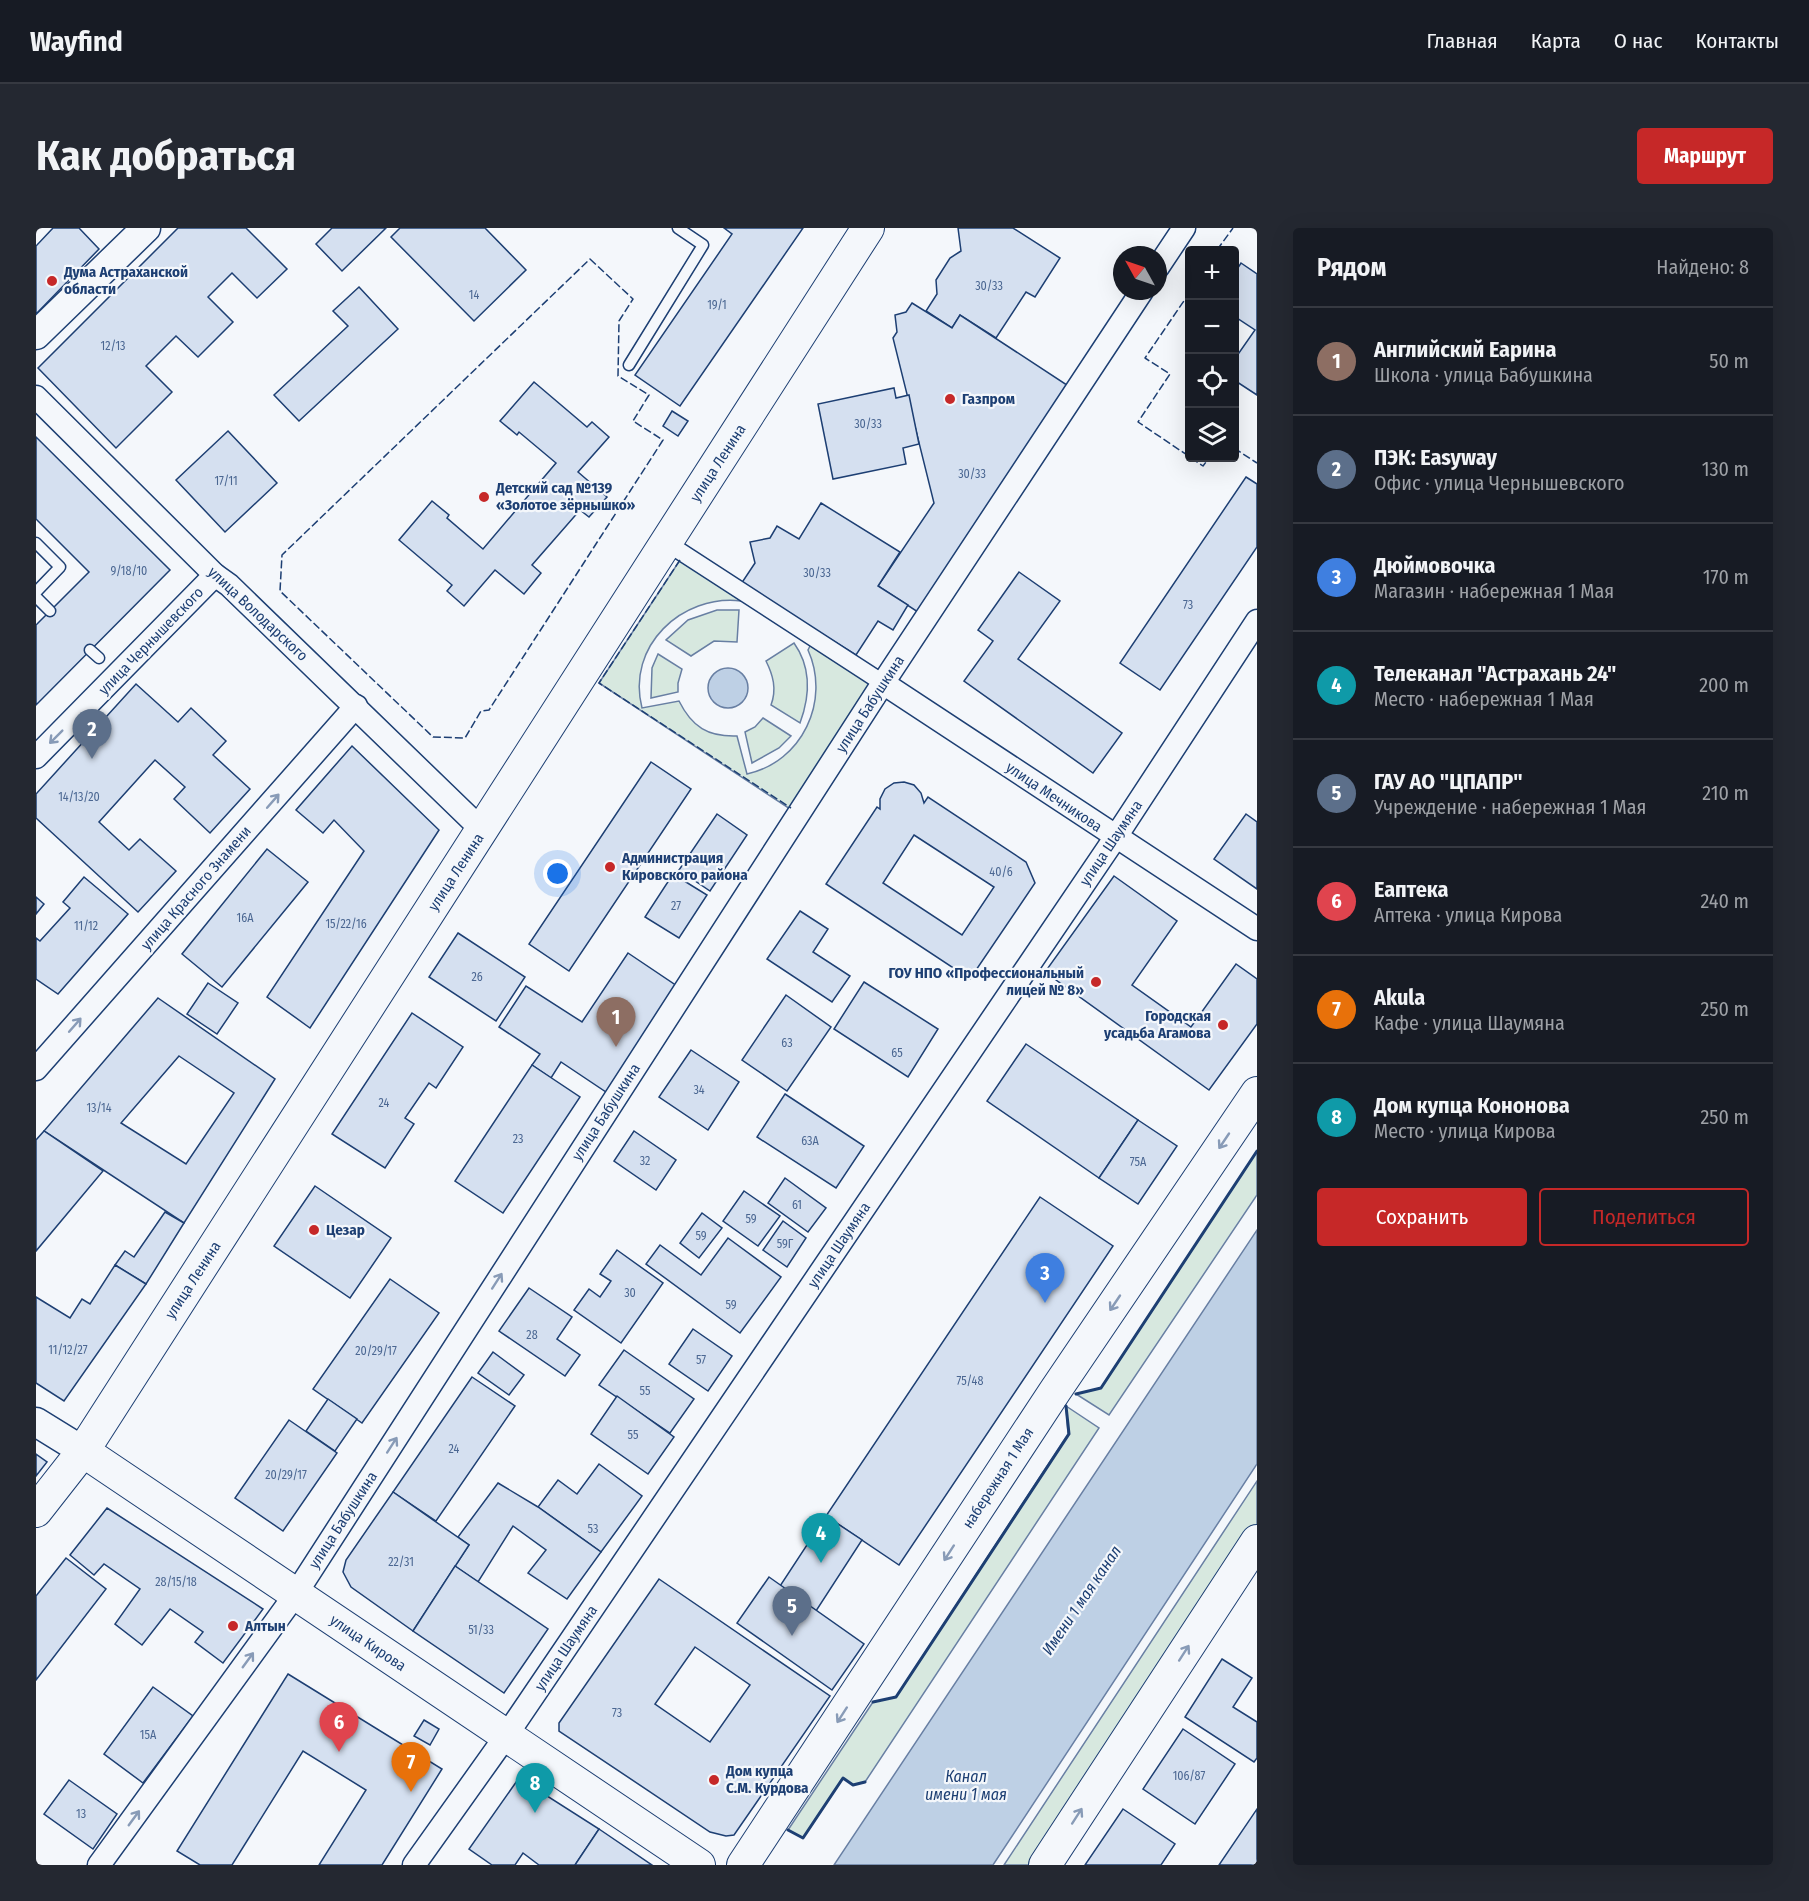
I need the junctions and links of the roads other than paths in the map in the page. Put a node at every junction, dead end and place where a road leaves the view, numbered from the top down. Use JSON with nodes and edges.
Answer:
{"nodes":[{"id":1,"x":146,"y":228,"type":"edge"},
{"id":2,"x":678,"y":228,"type":"edge"},
{"id":3,"x":868,"y":228,"type":"edge"},
{"id":4,"x":1184,"y":228,"type":"edge"},
{"id":5,"x":1167,"y":254,"type":"edge"},
{"id":6,"x":1136,"y":300,"type":"edge"},
{"id":7,"x":36,"y":335,"type":"edge"},
{"id":8,"x":629,"y":365,"type":"dead end"},
{"id":9,"x":36,"y":397,"type":"edge"},
{"id":10,"x":36,"y":543,"type":"edge"},
{"id":11,"x":678,"y":550,"type":"dead end"},
{"id":12,"x":215,"y":575,"type":"junction"},
{"id":13,"x":36,"y":592,"type":"edge"},
{"id":14,"x":36,"y":597,"type":"edge"},
{"id":15,"x":50,"y":611,"type":"dead end"},
{"id":16,"x":1257,"y":621,"type":"edge"},
{"id":17,"x":883,"y":683,"type":"junction"},
{"id":18,"x":356,"y":706,"type":"junction"},
{"id":19,"x":36,"y":757,"type":"edge"},
{"id":20,"x":482,"y":830,"type":"junction"},
{"id":21,"x":1116,"y":838,"type":"junction"},
{"id":22,"x":1257,"y":929,"type":"edge"},
{"id":23,"x":36,"y":1069,"type":"edge"},
{"id":24,"x":1257,"y":1093,"type":"edge"},
{"id":25,"x":36,"y":1422,"type":"edge"},
{"id":26,"x":83,"y":1451,"type":"junction"},
{"id":27,"x":36,"y":1511,"type":"edge"},
{"id":28,"x":1257,"y":1541,"type":"edge"},
{"id":29,"x":295,"y":1595,"type":"junction"},
{"id":30,"x":506,"y":1736,"type":"junction"},
{"id":31,"x":99,"y":1865,"type":"edge"},
{"id":32,"x":414,"y":1865,"type":"edge"},
{"id":33,"x":699,"y":1865,"type":"edge"},
{"id":34,"x":743,"y":1865,"type":"edge"},
{"id":35,"x":1045,"y":1865,"type":"edge"}],
"edges":[{"from":1,"to":7,"type":"street"},
{"from":2,"to":8,"type":"lane"},
{"from":3,"to":20,"type":"main road","name":"улица Ленина"},
{"from":4,"to":5,"type":"street"},
{"from":6,"to":17,"type":"street","name":"улица Бабушкина"},
{"from":9,"to":12,"type":"street","name":"улица Володарского"},
{"from":10,"to":13,"type":"lane"},
{"from":11,"to":17,"type":"street"},
{"from":12,"to":18,"type":"street","name":"улица Володарского"},
{"from":12,"to":19,"type":"street","name":"улица Чернышевского","one_way":true},
{"from":14,"to":15,"type":"lane"},
{"from":16,"to":21,"type":"street","name":"улица Шаумяна"},
{"from":17,"to":21,"type":"street","name":"улица Мечникова"},
{"from":29,"to":17,"type":"street","name":"улица Бабушкина","one_way":true},
{"from":18,"to":20,"type":"street","name":"улица Володарского"},
{"from":23,"to":18,"type":"street","name":"улица Красного Знамени","one_way":true},
{"from":20,"to":26,"type":"main road","name":"улица Ленина"},
{"from":21,"to":22,"type":"street","name":"улица Мечникова"},
{"from":21,"to":30,"type":"street","name":"улица Шаумяна"},
{"from":24,"to":34,"type":"main road","name":"набережная 1 Мая","one_way":true},
{"from":25,"to":26,"type":"street","name":"улица Кирова"},
{"from":26,"to":27,"type":"main road","name":"улица Ленина"},
{"from":26,"to":29,"type":"main road","name":"улица Кирова"},
{"from":35,"to":28,"type":"main road","one_way":true},
{"from":29,"to":30,"type":"main road","name":"улица Кирова"},
{"from":31,"to":29,"type":"street","name":"улица Бабушкина","one_way":true},
{"from":30,"to":32,"type":"street","name":"улица Шаумяна"},
{"from":30,"to":33,"type":"main road","name":"улица Кирова"}]}
